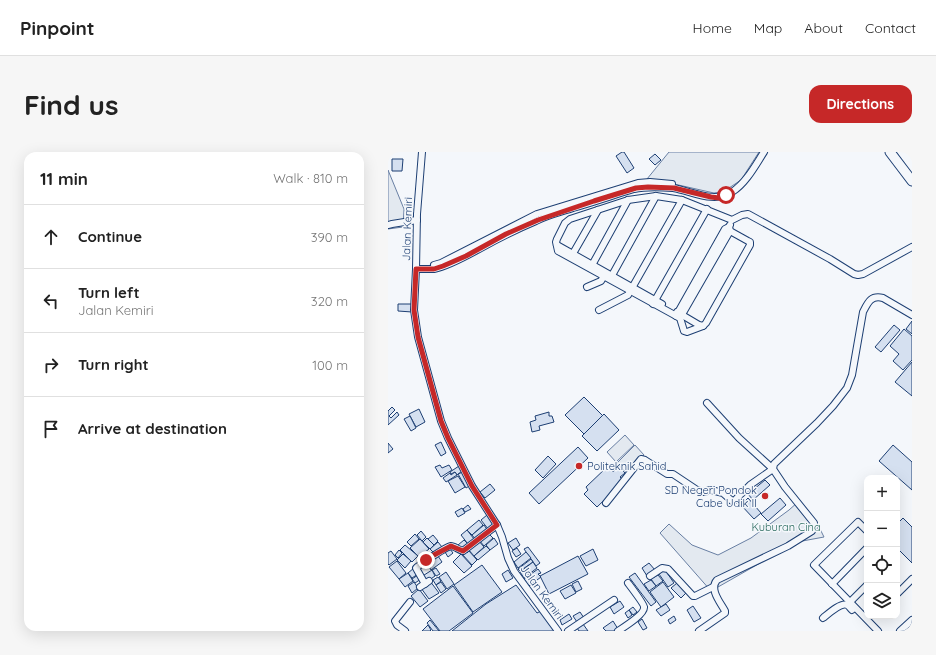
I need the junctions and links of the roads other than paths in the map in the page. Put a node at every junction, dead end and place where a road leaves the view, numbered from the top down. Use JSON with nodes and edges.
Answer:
{"nodes":[{"id":1,"x":422,"y":152,"type":"edge"},
{"id":2,"x":762,"y":152,"type":"edge"},
{"id":3,"x":890,"y":152,"type":"edge"},
{"id":4,"x":897,"y":152,"type":"edge"},
{"id":5,"x":912,"y":172,"type":"edge"},
{"id":6,"x":912,"y":181,"type":"edge"},
{"id":7,"x":656,"y":196,"type":"junction"},
{"id":8,"x":628,"y":200,"type":"junction"},
{"id":9,"x":682,"y":200,"type":"junction"},
{"id":10,"x":706,"y":209,"type":"junction"},
{"id":11,"x":598,"y":210,"type":"junction"},
{"id":12,"x":417,"y":220,"type":"junction"},
{"id":13,"x":732,"y":220,"type":"junction"},
{"id":14,"x":388,"y":225,"type":"edge"},
{"id":15,"x":729,"y":229,"type":"junction"},
{"id":16,"x":912,"y":247,"type":"edge"},
{"id":17,"x":571,"y":256,"type":"junction"},
{"id":18,"x":416,"y":267,"type":"junction"},
{"id":19,"x":591,"y":267,"type":"junction"},
{"id":20,"x":608,"y":277,"type":"junction"},
{"id":21,"x":587,"y":287,"type":"dead end"},
{"id":22,"x":632,"y":289,"type":"junction"},
{"id":23,"x":654,"y":302,"type":"junction"},
{"id":24,"x":599,"y":310,"type":"dead end"},
{"id":25,"x":679,"y":315,"type":"junction"},
{"id":26,"x":912,"y":315,"type":"edge"},
{"id":27,"x":703,"y":326,"type":"junction"},
{"id":28,"x":706,"y":403,"type":"dead end"},
{"id":29,"x":773,"y":469,"type":"junction"},
{"id":30,"x":606,"y":503,"type":"dead end"},
{"id":31,"x":497,"y":525,"type":"junction"},
{"id":32,"x":864,"y":528,"type":"edge"},
{"id":33,"x":864,"y":551,"type":"edge"},
{"id":34,"x":650,"y":576,"type":"dead end"},
{"id":35,"x":912,"y":580,"type":"edge"},
{"id":36,"x":628,"y":583,"type":"dead end"},
{"id":37,"x":425,"y":584,"type":"dead end"},
{"id":38,"x":832,"y":584,"type":"junction"},
{"id":39,"x":713,"y":587,"type":"junction"},
{"id":40,"x":864,"y":589,"type":"edge"},
{"id":41,"x":900,"y":591,"type":"edge"},
{"id":42,"x":614,"y":600,"type":"dead end"},
{"id":43,"x":410,"y":602,"type":"dead end"},
{"id":44,"x":850,"y":602,"type":"junction"},
{"id":45,"x":824,"y":618,"type":"dead end"},
{"id":46,"x":912,"y":620,"type":"edge"},
{"id":47,"x":869,"y":621,"type":"joint"},
{"id":48,"x":405,"y":631,"type":"edge"},
{"id":49,"x":558,"y":631,"type":"edge"},
{"id":50,"x":568,"y":631,"type":"edge"},
{"id":51,"x":618,"y":631,"type":"edge"},
{"id":52,"x":699,"y":631,"type":"edge"},
{"id":53,"x":873,"y":631,"type":"edge"},
{"id":54,"x":878,"y":631,"type":"edge"},
{"id":55,"x":900,"y":631,"type":"edge"}],
"edges":[{"from":1,"to":12,"type":"street","name":"Jalan Kemiri"},
{"from":2,"to":18,"type":"street"},
{"from":3,"to":6,"type":"highway"},
{"from":4,"to":5,"type":"highway"},
{"from":7,"to":8,"type":"street"},
{"from":7,"to":9,"type":"street"},
{"from":7,"to":20,"type":"street"},
{"from":8,"to":11,"type":"street"},
{"from":8,"to":19,"type":"street"},
{"from":9,"to":10,"type":"street"},
{"from":9,"to":22,"type":"street"},
{"from":10,"to":13,"type":"street"},
{"from":10,"to":23,"type":"street"},
{"from":11,"to":17,"type":"street"},
{"from":11,"to":17,"type":"street"},
{"from":12,"to":14,"type":"street"},
{"from":12,"to":18,"type":"street","name":"Jalan Kemiri"},
{"from":13,"to":15,"type":"street"},
{"from":13,"to":16,"type":"street"},
{"from":15,"to":25,"type":"street"},
{"from":15,"to":27,"type":"street"},
{"from":17,"to":19,"type":"street"},
{"from":18,"to":31,"type":"street","name":"Jalan Kemiri"},
{"from":19,"to":20,"type":"street"},
{"from":20,"to":21,"type":"street"},
{"from":20,"to":22,"type":"street"},
{"from":22,"to":23,"type":"street"},
{"from":22,"to":24,"type":"street"},
{"from":23,"to":25,"type":"street"},
{"from":25,"to":27,"type":"street"},
{"from":25,"to":27,"type":"street"},
{"from":26,"to":29,"type":"street"},
{"from":28,"to":29,"type":"street"},
{"from":29,"to":30,"type":"street"},
{"from":29,"to":39,"type":"street"},
{"from":31,"to":37,"type":"street"},
{"from":31,"to":49,"type":"street","name":"Jalan Kemiri"},
{"from":32,"to":38,"type":"street"},
{"from":33,"to":38,"type":"street"},
{"from":34,"to":39,"type":"street"},
{"from":35,"to":41,"type":"street"},
{"from":36,"to":51,"type":"street"},
{"from":38,"to":44,"type":"street"},
{"from":39,"to":52,"type":"street"},
{"from":40,"to":44,"type":"street"},
{"from":42,"to":50,"type":"street"},
{"from":43,"to":48,"type":"street"},
{"from":44,"to":47,"type":"street"},
{"from":45,"to":53,"type":"street"},
{"from":46,"to":55,"type":"street"},
{"from":47,"to":54,"type":"street"}]}
